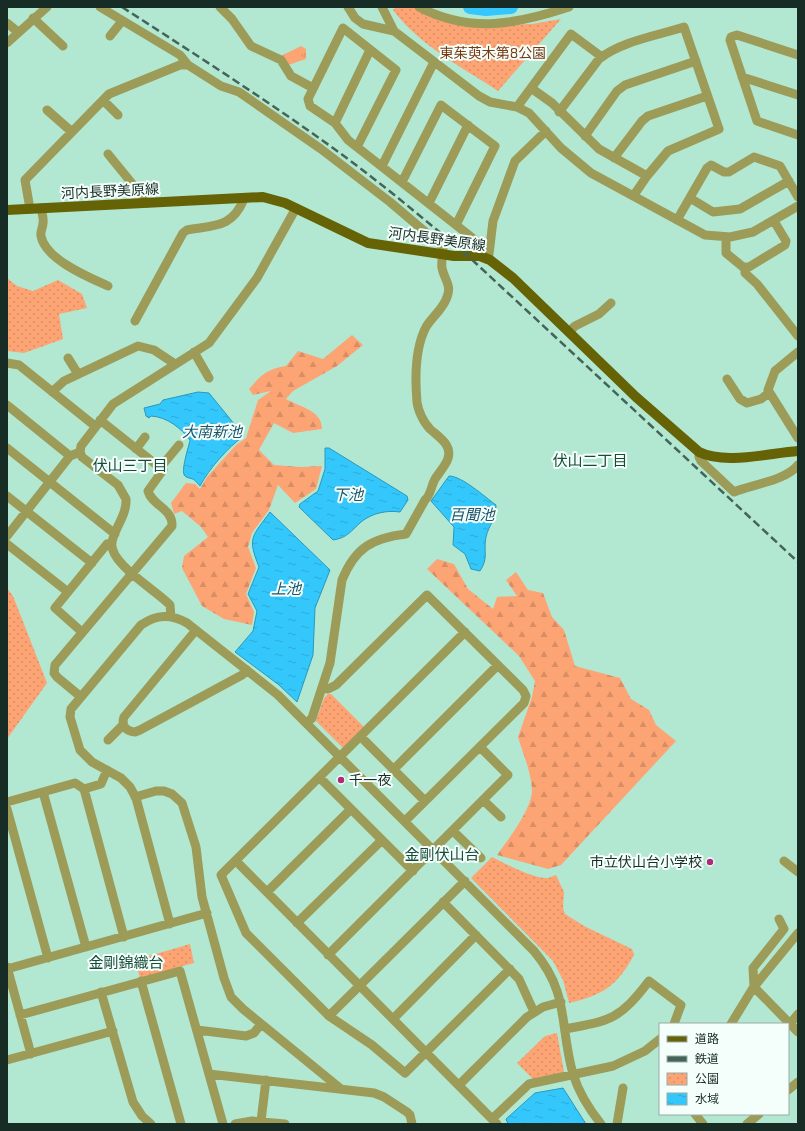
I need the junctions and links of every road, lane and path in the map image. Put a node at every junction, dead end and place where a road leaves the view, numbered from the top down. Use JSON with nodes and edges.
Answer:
{"nodes":[{"id":1,"x":47,"y":7,"type":"edge"},
{"id":2,"x":100,"y":7,"type":"edge"},
{"id":3,"x":220,"y":7,"type":"edge"},
{"id":4,"x":348,"y":7,"type":"edge"},
{"id":5,"x":382,"y":7,"type":"edge"},
{"id":6,"x":419,"y":7,"type":"edge"},
{"id":7,"x":569,"y":7,"type":"edge"},
{"id":8,"x":114,"y":10,"type":"edge"},
{"id":9,"x":33,"y":18,"type":"junction"},
{"id":10,"x":122,"y":20,"type":"junction"},
{"id":11,"x":7,"y":23,"type":"edge"},
{"id":12,"x":394,"y":31,"type":"junction"},
{"id":13,"x":18,"y":32,"type":"junction"},
{"id":14,"x":110,"y":36,"type":"dead end"},
{"id":15,"x":7,"y":43,"type":"edge"},
{"id":16,"x":64,"y":46,"type":"dead end"},
{"id":17,"x":370,"y":50,"type":"junction"},
{"id":18,"x":798,"y":55,"type":"edge"},
{"id":19,"x":602,"y":57,"type":"junction"},
{"id":20,"x":696,"y":61,"type":"junction"},
{"id":21,"x":434,"y":62,"type":"junction"},
{"id":22,"x":188,"y":65,"type":"junction"},
{"id":23,"x":742,"y":77,"type":"junction"},
{"id":24,"x":313,"y":88,"type":"junction"},
{"id":25,"x":530,"y":88,"type":"junction"},
{"id":26,"x":798,"y":95,"type":"edge"},
{"id":27,"x":707,"y":96,"type":"junction"},
{"id":28,"x":103,"y":100,"type":"junction"},
{"id":29,"x":517,"y":106,"type":"junction"},
{"id":30,"x":46,"y":110,"type":"dead end"},
{"id":31,"x":559,"y":112,"type":"junction"},
{"id":32,"x":118,"y":115,"type":"dead end"},
{"id":33,"x":335,"y":123,"type":"junction"},
{"id":34,"x":468,"y":125,"type":"junction"},
{"id":35,"x":72,"y":132,"type":"junction"},
{"id":36,"x":546,"y":132,"type":"junction"},
{"id":37,"x":798,"y":135,"type":"edge"},
{"id":38,"x":585,"y":136,"type":"junction"},
{"id":39,"x":357,"y":147,"type":"junction"},
{"id":40,"x":108,"y":154,"type":"dead end"},
{"id":41,"x":614,"y":158,"type":"junction"},
{"id":42,"x":382,"y":166,"type":"junction"},
{"id":43,"x":647,"y":176,"type":"junction"},
{"id":44,"x":789,"y":181,"type":"junction"},
{"id":45,"x":402,"y":182,"type":"junction"},
{"id":46,"x":634,"y":195,"type":"junction"},
{"id":47,"x":798,"y":197,"type":"edge"},
{"id":48,"x":244,"y":198,"type":"junction"},
{"id":49,"x":690,"y":198,"type":"junction"},
{"id":50,"x":148,"y":203,"type":"junction"},
{"id":51,"x":429,"y":203,"type":"junction"},
{"id":52,"x":798,"y":206,"type":"edge"},
{"id":53,"x":41,"y":208,"type":"junction"},
{"id":54,"x":296,"y":208,"type":"junction"},
{"id":55,"x":30,"y":209,"type":"junction"},
{"id":56,"x":7,"y":210,"type":"edge"},
{"id":57,"x":677,"y":220,"type":"junction"},
{"id":58,"x":774,"y":220,"type":"junction"},
{"id":59,"x":456,"y":225,"type":"junction"},
{"id":60,"x":726,"y":237,"type":"junction"},
{"id":61,"x":443,"y":254,"type":"junction"},
{"id":62,"x":489,"y":255,"type":"junction"},
{"id":63,"x":744,"y":268,"type":"junction"},
{"id":64,"x":108,"y":286,"type":"dead end"},
{"id":65,"x":611,"y":303,"type":"dead end"},
{"id":66,"x":135,"y":321,"type":"dead end"},
{"id":67,"x":570,"y":331,"type":"junction"},
{"id":68,"x":798,"y":336,"type":"edge"},
{"id":69,"x":194,"y":352,"type":"junction"},
{"id":70,"x":798,"y":352,"type":"edge"},
{"id":71,"x":68,"y":358,"type":"dead end"},
{"id":72,"x":7,"y":363,"type":"edge"},
{"id":73,"x":175,"y":364,"type":"junction"},
{"id":74,"x":78,"y":374,"type":"junction"},
{"id":75,"x":209,"y":378,"type":"dead end"},
{"id":76,"x":727,"y":379,"type":"dead end"},
{"id":77,"x":52,"y":392,"type":"junction"},
{"id":78,"x":769,"y":393,"type":"junction"},
{"id":79,"x":7,"y":405,"type":"edge"},
{"id":80,"x":97,"y":423,"type":"junction"},
{"id":81,"x":145,"y":437,"type":"dead end"},
{"id":82,"x":798,"y":438,"type":"edge"},
{"id":83,"x":179,"y":445,"type":"dead end"},
{"id":84,"x":7,"y":448,"type":"edge"},
{"id":85,"x":136,"y":449,"type":"junction"},
{"id":86,"x":80,"y":452,"type":"junction"},
{"id":87,"x":699,"y":452,"type":"junction"},
{"id":88,"x":797,"y":452,"type":"edge"},
{"id":89,"x":70,"y":456,"type":"junction"},
{"id":90,"x":798,"y":465,"type":"edge"},
{"id":91,"x":160,"y":468,"type":"junction"},
{"id":92,"x":50,"y":482,"type":"junction"},
{"id":93,"x":7,"y":496,"type":"edge"},
{"id":94,"x":26,"y":512,"type":"junction"},
{"id":95,"x":7,"y":536,"type":"edge"},
{"id":96,"x":113,"y":538,"type":"junction"},
{"id":97,"x":7,"y":544,"type":"edge"},
{"id":98,"x":92,"y":563,"type":"junction"},
{"id":99,"x":132,"y":573,"type":"junction"},
{"id":100,"x":68,"y":592,"type":"junction"},
{"id":101,"x":171,"y":616,"type":"junction"},
{"id":102,"x":196,"y":630,"type":"junction"},
{"id":103,"x":82,"y":632,"type":"junction"},
{"id":104,"x":465,"y":632,"type":"junction"},
{"id":105,"x":498,"y":665,"type":"junction"},
{"id":106,"x":247,"y":670,"type":"junction"},
{"id":107,"x":322,"y":688,"type":"junction"},
{"id":108,"x":81,"y":697,"type":"junction"},
{"id":109,"x":307,"y":723,"type":"junction"},
{"id":110,"x":123,"y":725,"type":"junction"},
{"id":111,"x":361,"y":737,"type":"junction"},
{"id":112,"x":108,"y":740,"type":"dead end"},
{"id":113,"x":480,"y":747,"type":"junction"},
{"id":114,"x":341,"y":757,"type":"junction"},
{"id":115,"x":394,"y":769,"type":"junction"},
{"id":116,"x":108,"y":770,"type":"junction"},
{"id":117,"x":320,"y":778,"type":"junction"},
{"id":118,"x":84,"y":789,"type":"junction"},
{"id":119,"x":43,"y":792,"type":"junction"},
{"id":120,"x":135,"y":797,"type":"junction"},
{"id":121,"x":483,"y":800,"type":"junction"},
{"id":122,"x":426,"y":801,"type":"junction"},
{"id":123,"x":7,"y":802,"type":"edge"},
{"id":124,"x":350,"y":809,"type":"junction"},
{"id":125,"x":7,"y":810,"type":"edge"},
{"id":126,"x":501,"y":818,"type":"dead end"},
{"id":127,"x":405,"y":821,"type":"junction"},
{"id":128,"x":453,"y":831,"type":"junction"},
{"id":129,"x":382,"y":840,"type":"junction"},
{"id":130,"x":434,"y":850,"type":"junction"},
{"id":131,"x":481,"y":858,"type":"dead end"},
{"id":132,"x":236,"y":861,"type":"junction"},
{"id":133,"x":784,"y":861,"type":"dead end"},
{"id":134,"x":412,"y":871,"type":"junction"},
{"id":135,"x":798,"y":872,"type":"edge"},
{"id":136,"x":465,"y":881,"type":"junction"},
{"id":137,"x":267,"y":892,"type":"junction"},
{"id":138,"x":443,"y":902,"type":"junction"},
{"id":139,"x":207,"y":913,"type":"junction"},
{"id":140,"x":779,"y":919,"type":"dead end"},
{"id":141,"x":297,"y":923,"type":"junction"},
{"id":142,"x":170,"y":924,"type":"junction"},
{"id":143,"x":798,"y":933,"type":"edge"},
{"id":144,"x":476,"y":936,"type":"junction"},
{"id":145,"x":124,"y":937,"type":"junction"},
{"id":146,"x":86,"y":947,"type":"junction"},
{"id":147,"x":328,"y":955,"type":"junction"},
{"id":148,"x":48,"y":958,"type":"junction"},
{"id":149,"x":7,"y":968,"type":"edge"},
{"id":150,"x":510,"y":969,"type":"junction"},
{"id":151,"x":141,"y":981,"type":"junction"},
{"id":152,"x":359,"y":986,"type":"junction"},
{"id":153,"x":754,"y":987,"type":"junction"},
{"id":154,"x":102,"y":992,"type":"junction"},
{"id":155,"x":561,"y":1002,"type":"junction"},
{"id":156,"x":534,"y":1012,"type":"junction"},
{"id":157,"x":798,"y":1014,"type":"edge"},
{"id":158,"x":20,"y":1015,"type":"junction"},
{"id":159,"x":329,"y":1016,"type":"junction"},
{"id":160,"x":393,"y":1019,"type":"junction"},
{"id":161,"x":674,"y":1023,"type":"edge"},
{"id":162,"x":732,"y":1023,"type":"edge"},
{"id":163,"x":261,"y":1024,"type":"junction"},
{"id":164,"x":790,"y":1024,"type":"junction"},
{"id":165,"x":566,"y":1029,"type":"junction"},
{"id":166,"x":197,"y":1030,"type":"junction"},
{"id":167,"x":113,"y":1031,"type":"junction"},
{"id":168,"x":798,"y":1032,"type":"edge"},
{"id":169,"x":659,"y":1040,"type":"edge"},
{"id":170,"x":426,"y":1052,"type":"junction"},
{"id":171,"x":31,"y":1054,"type":"junction"},
{"id":172,"x":7,"y":1060,"type":"edge"},
{"id":173,"x":209,"y":1074,"type":"junction"},
{"id":174,"x":322,"y":1074,"type":"junction"},
{"id":175,"x":574,"y":1074,"type":"junction"},
{"id":176,"x":266,"y":1080,"type":"junction"},
{"id":177,"x":798,"y":1082,"type":"edge"},
{"id":178,"x":460,"y":1085,"type":"junction"},
{"id":179,"x":319,"y":1086,"type":"junction"},
{"id":180,"x":623,"y":1088,"type":"dead end"},
{"id":181,"x":341,"y":1089,"type":"junction"},
{"id":182,"x":789,"y":1089,"type":"edge"},
{"id":183,"x":696,"y":1115,"type":"edge"},
{"id":184,"x":758,"y":1115,"type":"edge"},
{"id":185,"x":261,"y":1121,"type":"junction"},
{"id":186,"x":495,"y":1122,"type":"edge"},
{"id":187,"x":152,"y":1124,"type":"edge"},
{"id":188,"x":181,"y":1124,"type":"edge"},
{"id":189,"x":223,"y":1124,"type":"edge"},
{"id":190,"x":235,"y":1124,"type":"edge"},
{"id":191,"x":285,"y":1124,"type":"edge"},
{"id":192,"x":412,"y":1124,"type":"edge"},
{"id":193,"x":602,"y":1124,"type":"edge"},
{"id":194,"x":617,"y":1124,"type":"edge"},
{"id":195,"x":703,"y":1124,"type":"edge"},
{"id":196,"x":746,"y":1124,"type":"edge"}],
"edges":[{"from":1,"to":9,"type":"street"},
{"from":2,"to":8,"type":"street"},
{"from":3,"to":24,"type":"street"},
{"from":4,"to":12,"type":"street"},
{"from":5,"to":12,"type":"street"},
{"from":6,"to":7,"type":"street"},
{"from":8,"to":10,"type":"street"},
{"from":9,"to":13,"type":"street"},
{"from":9,"to":16,"type":"street"},
{"from":10,"to":14,"type":"street"},
{"from":10,"to":22,"type":"street"},
{"from":11,"to":13,"type":"street"},
{"from":12,"to":21,"type":"street"},
{"from":13,"to":15,"type":"street"},
{"from":17,"to":24,"type":"street"},
{"from":17,"to":33,"type":"street"},
{"from":17,"to":39,"type":"street"},
{"from":18,"to":23,"type":"street"},
{"from":19,"to":20,"type":"street"},
{"from":19,"to":25,"type":"street"},
{"from":19,"to":31,"type":"street"},
{"from":20,"to":27,"type":"street"},
{"from":20,"to":38,"type":"street"},
{"from":21,"to":29,"type":"street"},
{"from":21,"to":42,"type":"street"},
{"from":22,"to":28,"type":"street"},
{"from":22,"to":61,"type":"street"},
{"from":23,"to":26,"type":"street"},
{"from":23,"to":37,"type":"street"},
{"from":24,"to":33,"type":"street"},
{"from":25,"to":29,"type":"street"},
{"from":25,"to":31,"type":"street"},
{"from":27,"to":41,"type":"street"},
{"from":27,"to":43,"type":"street"},
{"from":28,"to":32,"type":"street"},
{"from":28,"to":35,"type":"street"},
{"from":29,"to":36,"type":"street"},
{"from":30,"to":35,"type":"street"},
{"from":31,"to":38,"type":"street"},
{"from":33,"to":39,"type":"street"},
{"from":34,"to":45,"type":"street"},
{"from":34,"to":51,"type":"street"},
{"from":34,"to":59,"type":"street"},
{"from":35,"to":55,"type":"street"},
{"from":36,"to":46,"type":"street"},
{"from":36,"to":62,"type":"street"},
{"from":38,"to":41,"type":"street"},
{"from":39,"to":42,"type":"street"},
{"from":40,"to":50,"type":"street"},
{"from":41,"to":43,"type":"street"},
{"from":42,"to":45,"type":"street"},
{"from":43,"to":46,"type":"street"},
{"from":44,"to":47,"type":"street"},
{"from":44,"to":49,"type":"street"},
{"from":44,"to":49,"type":"street"},
{"from":45,"to":51,"type":"street"},
{"from":46,"to":57,"type":"street"},
{"from":48,"to":50,"type":"main road","name":"河内長野美原線"},
{"from":48,"to":54,"type":"main road","name":"河内長野美原線"},
{"from":48,"to":66,"type":"street"},
{"from":49,"to":57,"type":"street"},
{"from":50,"to":53,"type":"main road","name":"河内長野美原線"},
{"from":51,"to":59,"type":"street"},
{"from":52,"to":58,"type":"street"},
{"from":53,"to":55,"type":"main road","name":"河内長野美原線"},
{"from":53,"to":64,"type":"street"},
{"from":54,"to":61,"type":"main road","name":"河内長野美原線"},
{"from":54,"to":69,"type":"street"},
{"from":55,"to":56,"type":"main road","name":"河内長野美原線"},
{"from":57,"to":60,"type":"street"},
{"from":58,"to":60,"type":"street"},
{"from":58,"to":63,"type":"street"},
{"from":59,"to":62,"type":"street"},
{"from":60,"to":63,"type":"street"},
{"from":61,"to":62,"type":"main road","name":"河内長野美原線"},
{"from":61,"to":107,"type":"street"},
{"from":62,"to":67,"type":"main road","name":"河内長野美原線"},
{"from":63,"to":68,"type":"street"},
{"from":65,"to":67,"type":"street"},
{"from":67,"to":87,"type":"main road","name":"河内長野美原線"},
{"from":69,"to":73,"type":"street"},
{"from":69,"to":75,"type":"street"},
{"from":70,"to":78,"type":"street"},
{"from":71,"to":74,"type":"street"},
{"from":72,"to":77,"type":"street"},
{"from":73,"to":74,"type":"street"},
{"from":73,"to":80,"type":"street"},
{"from":74,"to":77,"type":"street"},
{"from":76,"to":78,"type":"street"},
{"from":77,"to":80,"type":"street"},
{"from":78,"to":82,"type":"street"},
{"from":79,"to":89,"type":"street"},
{"from":80,"to":85,"type":"street"},
{"from":80,"to":86,"type":"street"},
{"from":81,"to":85,"type":"street"},
{"from":83,"to":91,"type":"street"},
{"from":84,"to":92,"type":"street"},
{"from":85,"to":91,"type":"street"},
{"from":86,"to":89,"type":"street"},
{"from":86,"to":96,"type":"street"},
{"from":87,"to":88,"type":"main road","name":"河内長野美原線"},
{"from":87,"to":90,"type":"street"},
{"from":89,"to":92,"type":"street"},
{"from":91,"to":99,"type":"street"},
{"from":92,"to":94,"type":"street"},
{"from":92,"to":96,"type":"street"},
{"from":93,"to":94,"type":"street"},
{"from":94,"to":95,"type":"street"},
{"from":94,"to":98,"type":"street"},
{"from":96,"to":98,"type":"street"},
{"from":96,"to":99,"type":"street"},
{"from":97,"to":100,"type":"street"},
{"from":98,"to":100,"type":"street"},
{"from":99,"to":101,"type":"street"},
{"from":99,"to":103,"type":"street"},
{"from":100,"to":103,"type":"street"},
{"from":101,"to":102,"type":"street"},
{"from":101,"to":108,"type":"street"},
{"from":102,"to":106,"type":"street"},
{"from":102,"to":110,"type":"street"},
{"from":103,"to":108,"type":"street"},
{"from":104,"to":105,"type":"street"},
{"from":104,"to":107,"type":"street"},
{"from":104,"to":111,"type":"street"},
{"from":105,"to":113,"type":"street"},
{"from":105,"to":115,"type":"street"},
{"from":106,"to":109,"type":"street"},
{"from":106,"to":110,"type":"street"},
{"from":107,"to":109,"type":"street"},
{"from":108,"to":116,"type":"street"},
{"from":109,"to":114,"type":"street"},
{"from":110,"to":112,"type":"street"},
{"from":111,"to":114,"type":"street"},
{"from":111,"to":115,"type":"street"},
{"from":113,"to":121,"type":"street"},
{"from":113,"to":122,"type":"street"},
{"from":114,"to":117,"type":"street"},
{"from":114,"to":127,"type":"street"},
{"from":115,"to":122,"type":"street"},
{"from":116,"to":118,"type":"street"},
{"from":116,"to":120,"type":"street"},
{"from":117,"to":124,"type":"street"},
{"from":117,"to":132,"type":"street"},
{"from":118,"to":119,"type":"street"},
{"from":118,"to":145,"type":"street"},
{"from":119,"to":123,"type":"street"},
{"from":119,"to":146,"type":"street"},
{"from":120,"to":139,"type":"street"},
{"from":120,"to":142,"type":"street"},
{"from":121,"to":126,"type":"street"},
{"from":121,"to":128,"type":"street"},
{"from":122,"to":127,"type":"street"},
{"from":124,"to":129,"type":"street"},
{"from":124,"to":137,"type":"street"},
{"from":125,"to":148,"type":"street"},
{"from":127,"to":130,"type":"street"},
{"from":128,"to":130,"type":"street"},
{"from":128,"to":131,"type":"street"},
{"from":129,"to":134,"type":"street"},
{"from":129,"to":141,"type":"street"},
{"from":130,"to":134,"type":"street"},
{"from":130,"to":136,"type":"street"},
{"from":132,"to":137,"type":"street"},
{"from":132,"to":159,"type":"street"},
{"from":133,"to":135,"type":"street"},
{"from":134,"to":147,"type":"street"},
{"from":136,"to":138,"type":"street"},
{"from":136,"to":155,"type":"street"},
{"from":137,"to":141,"type":"street"},
{"from":138,"to":144,"type":"street"},
{"from":138,"to":152,"type":"street"},
{"from":139,"to":142,"type":"street"},
{"from":139,"to":163,"type":"street"},
{"from":140,"to":153,"type":"street"},
{"from":141,"to":147,"type":"street"},
{"from":142,"to":145,"type":"street"},
{"from":143,"to":153,"type":"street"},
{"from":144,"to":150,"type":"street"},
{"from":144,"to":160,"type":"street"},
{"from":145,"to":146,"type":"street"},
{"from":146,"to":148,"type":"street"},
{"from":147,"to":152,"type":"street"},
{"from":148,"to":149,"type":"street"},
{"from":149,"to":158,"type":"street"},
{"from":150,"to":156,"type":"street"},
{"from":150,"to":170,"type":"street"},
{"from":151,"to":154,"type":"street"},
{"from":151,"to":166,"type":"street"},
{"from":151,"to":188,"type":"street"},
{"from":152,"to":159,"type":"street"},
{"from":152,"to":160,"type":"street"},
{"from":153,"to":162,"type":"street"},
{"from":153,"to":164,"type":"street"},
{"from":154,"to":158,"type":"street"},
{"from":154,"to":167,"type":"street"},
{"from":155,"to":156,"type":"street"},
{"from":155,"to":165,"type":"street"},
{"from":156,"to":178,"type":"street"},
{"from":157,"to":164,"type":"street"},
{"from":158,"to":171,"type":"street"},
{"from":159,"to":170,"type":"street"},
{"from":160,"to":170,"type":"street"},
{"from":161,"to":165,"type":"street"},
{"from":163,"to":166,"type":"street"},
{"from":163,"to":174,"type":"street"},
{"from":164,"to":168,"type":"street"},
{"from":165,"to":175,"type":"street"},
{"from":166,"to":173,"type":"street"},
{"from":167,"to":171,"type":"street"},
{"from":167,"to":187,"type":"street"},
{"from":169,"to":175,"type":"street"},
{"from":170,"to":178,"type":"street"},
{"from":171,"to":172,"type":"street"},
{"from":173,"to":176,"type":"street"},
{"from":173,"to":189,"type":"street"},
{"from":174,"to":179,"type":"street"},
{"from":174,"to":181,"type":"street"},
{"from":175,"to":186,"type":"street"},
{"from":175,"to":193,"type":"street"},
{"from":176,"to":179,"type":"street"},
{"from":176,"to":185,"type":"street"},
{"from":177,"to":182,"type":"street"},
{"from":178,"to":186,"type":"street"},
{"from":179,"to":181,"type":"street"},
{"from":180,"to":194,"type":"street"},
{"from":181,"to":192,"type":"street"},
{"from":183,"to":195,"type":"street"},
{"from":184,"to":196,"type":"street"},
{"from":185,"to":190,"type":"street"},
{"from":185,"to":191,"type":"street"}]}
